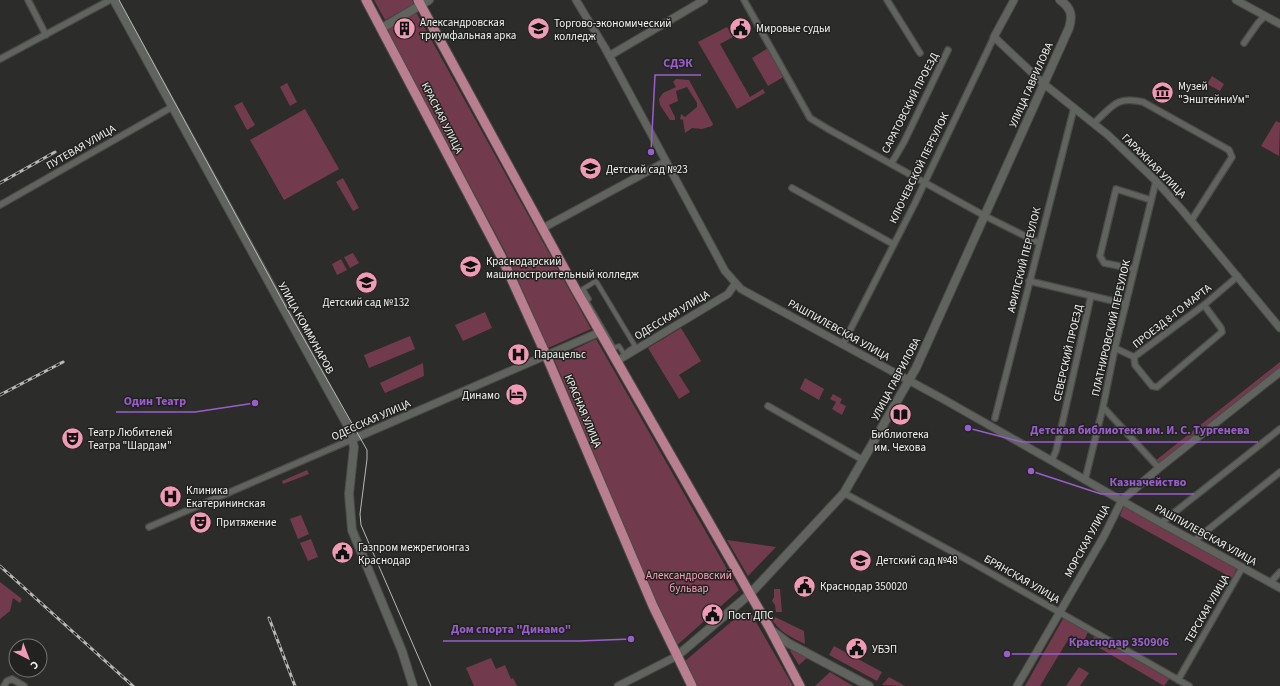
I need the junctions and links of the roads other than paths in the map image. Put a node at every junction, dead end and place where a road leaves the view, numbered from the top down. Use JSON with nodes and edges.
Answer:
{"nodes":[{"id":1,"x":28,"y":0,"type":"edge"},
{"id":2,"x":110,"y":0,"type":"edge"},
{"id":3,"x":114,"y":0,"type":"edge"},
{"id":4,"x":366,"y":0,"type":"edge"},
{"id":5,"x":429,"y":0,"type":"edge"},
{"id":6,"x":576,"y":0,"type":"edge"},
{"id":7,"x":704,"y":0,"type":"edge"},
{"id":8,"x":744,"y":0,"type":"edge"},
{"id":9,"x":888,"y":0,"type":"edge"},
{"id":10,"x":1014,"y":0,"type":"edge"},
{"id":11,"x":1060,"y":0,"type":"edge"},
{"id":12,"x":1236,"y":0,"type":"edge"},
{"id":13,"x":420,"y":2,"type":"edge"},
{"id":14,"x":1265,"y":16,"type":"junction"},
{"id":15,"x":1280,"y":24,"type":"edge"},
{"id":16,"x":382,"y":28,"type":"junction"},
{"id":17,"x":46,"y":35,"type":"junction"},
{"id":18,"x":994,"y":38,"type":"junction"},
{"id":19,"x":1244,"y":43,"type":"dead end"},
{"id":20,"x":948,"y":50,"type":"dead end"},
{"id":21,"x":920,"y":53,"type":"dead end"},
{"id":22,"x":609,"y":56,"type":"junction"},
{"id":23,"x":0,"y":59,"type":"edge"},
{"id":24,"x":1044,"y":84,"type":"junction"},
{"id":25,"x":172,"y":107,"type":"junction"},
{"id":26,"x":1074,"y":108,"type":"junction"},
{"id":27,"x":1094,"y":123,"type":"junction"},
{"id":28,"x":665,"y":162,"type":"junction"},
{"id":29,"x":891,"y":164,"type":"junction"},
{"id":30,"x":1156,"y":181,"type":"junction"},
{"id":31,"x":925,"y":182,"type":"junction"},
{"id":32,"x":792,"y":188,"type":"dead end"},
{"id":33,"x":1151,"y":200,"type":"junction"},
{"id":34,"x":0,"y":205,"type":"edge"},
{"id":35,"x":985,"y":216,"type":"junction"},
{"id":36,"x":1191,"y":221,"type":"junction"},
{"id":37,"x":543,"y":228,"type":"junction"},
{"id":38,"x":1039,"y":243,"type":"junction"},
{"id":39,"x":893,"y":244,"type":"junction"},
{"id":40,"x":1134,"y":269,"type":"junction"},
{"id":41,"x":1238,"y":276,"type":"junction"},
{"id":42,"x":1030,"y":281,"type":"junction"},
{"id":43,"x":736,"y":284,"type":"junction"},
{"id":44,"x":1091,"y":296,"type":"junction"},
{"id":45,"x":1126,"y":304,"type":"junction"},
{"id":46,"x":1204,"y":305,"type":"junction"},
{"id":47,"x":1280,"y":328,"type":"edge"},
{"id":48,"x":600,"y":332,"type":"junction"},
{"id":49,"x":843,"y":344,"type":"junction"},
{"id":50,"x":635,"y":346,"type":"joint"},
{"id":51,"x":1115,"y":348,"type":"junction"},
{"id":52,"x":546,"y":355,"type":"junction"},
{"id":53,"x":1134,"y":357,"type":"junction"},
{"id":54,"x":617,"y":361,"type":"junction"},
{"id":55,"x":1280,"y":372,"type":"edge"},
{"id":56,"x":909,"y":381,"type":"junction"},
{"id":57,"x":768,"y":406,"type":"dead end"},
{"id":58,"x":1103,"y":407,"type":"junction"},
{"id":59,"x":996,"y":418,"type":"dead end"},
{"id":60,"x":1280,"y":429,"type":"edge"},
{"id":61,"x":353,"y":439,"type":"junction"},
{"id":62,"x":863,"y":460,"type":"junction"},
{"id":63,"x":1052,"y":460,"type":"junction"},
{"id":64,"x":1159,"y":468,"type":"junction"},
{"id":65,"x":1280,"y":472,"type":"edge"},
{"id":66,"x":1085,"y":480,"type":"junction"},
{"id":67,"x":844,"y":493,"type":"junction"},
{"id":68,"x":1122,"y":500,"type":"junction"},
{"id":69,"x":1161,"y":523,"type":"junction"},
{"id":70,"x":149,"y":527,"type":"dead end"},
{"id":71,"x":1194,"y":541,"type":"junction"},
{"id":72,"x":1242,"y":568,"type":"junction"},
{"id":73,"x":1280,"y":572,"type":"edge"},
{"id":74,"x":1270,"y":583,"type":"junction"},
{"id":75,"x":1280,"y":588,"type":"edge"},
{"id":76,"x":750,"y":594,"type":"junction"},
{"id":77,"x":737,"y":606,"type":"junction"},
{"id":78,"x":756,"y":606,"type":"junction"},
{"id":79,"x":1060,"y":612,"type":"junction"},
{"id":80,"x":769,"y":627,"type":"junction"},
{"id":81,"x":677,"y":656,"type":"junction"},
{"id":82,"x":1178,"y":680,"type":"junction"},
{"id":83,"x":4,"y":686,"type":"edge"},
{"id":84,"x":24,"y":686,"type":"edge"},
{"id":85,"x":413,"y":686,"type":"edge"},
{"id":86,"x":618,"y":686,"type":"edge"},
{"id":87,"x":692,"y":686,"type":"edge"},
{"id":88,"x":800,"y":686,"type":"edge"},
{"id":89,"x":869,"y":686,"type":"edge"},
{"id":90,"x":1017,"y":686,"type":"edge"},
{"id":91,"x":1189,"y":686,"type":"edge"}],
"edges":[{"from":1,"to":17,"type":"street"},
{"from":2,"to":17,"type":"street"},
{"from":3,"to":25,"type":"main road","name":"УЛИЦА КОММУНАРОВ"},
{"from":4,"to":16,"type":"main road","name":"КРАСНАЯ УЛИЦА"},
{"from":5,"to":13,"type":"main road"},
{"from":6,"to":22,"type":"street","name":"РАШПИЛЕВСКАЯ УЛИЦА"},
{"from":7,"to":22,"type":"street"},
{"from":8,"to":29,"type":"street"},
{"from":9,"to":21,"type":"street"},
{"from":10,"to":18,"type":"street","name":"КЛЮЧЕВСКОЙ ПЕРЕУЛОК"},
{"from":11,"to":24,"type":"main road","name":"УЛИЦА ГАВРИЛОВА"},
{"from":12,"to":14,"type":"street"},
{"from":13,"to":16,"type":"main road"},
{"from":13,"to":37,"type":"main road"},
{"from":14,"to":15,"type":"street"},
{"from":14,"to":19,"type":"street"},
{"from":16,"to":52,"type":"main road","name":"КРАСНАЯ УЛИЦА"},
{"from":17,"to":23,"type":"street"},
{"from":18,"to":24,"type":"street","name":"ГАРАЖНАЯ УЛИЦА"},
{"from":18,"to":31,"type":"street","name":"КЛЮЧЕВСКОЙ ПЕРЕУЛОК"},
{"from":20,"to":29,"type":"street","name":"САРАТОВСКИЙ ПРОЕЗД"},
{"from":22,"to":28,"type":"street","name":"РАШПИЛЕВСКАЯ УЛИЦА"},
{"from":24,"to":26,"type":"street","name":"ГАРАЖНАЯ УЛИЦА"},
{"from":24,"to":35,"type":"main road","name":"УЛИЦА ГАВРИЛОВА"},
{"from":25,"to":34,"type":"street","name":"ПУТЕВАЯ УЛИЦА"},
{"from":25,"to":61,"type":"main road","name":"УЛИЦА КОММУНАРОВ"},
{"from":26,"to":27,"type":"street","name":"ГАРАЖНАЯ УЛИЦА"},
{"from":26,"to":38,"type":"street","name":"АФИПСКИЙ ПЕРЕУЛОК"},
{"from":27,"to":30,"type":"street","name":"ГАРАЖНАЯ УЛИЦА"},
{"from":27,"to":36,"type":"street"},
{"from":28,"to":37,"type":"street"},
{"from":28,"to":43,"type":"street","name":"РАШПИЛЕВСКАЯ УЛИЦА"},
{"from":29,"to":31,"type":"street"},
{"from":30,"to":33,"type":"street","name":"ПЛАТНИРОВСКИЙ ПЕРЕУЛОК"},
{"from":30,"to":36,"type":"street","name":"ГАРАЖНАЯ УЛИЦА"},
{"from":31,"to":35,"type":"street"},
{"from":31,"to":39,"type":"street","name":"КЛЮЧЕВСКОЙ ПЕРЕУЛОК"},
{"from":32,"to":39,"type":"street"},
{"from":33,"to":40,"type":"street","name":"ПЛАТНИРОВСКИЙ ПЕРЕУЛОК"},
{"from":33,"to":40,"type":"street"},
{"from":35,"to":38,"type":"street"},
{"from":35,"to":56,"type":"main road","name":"УЛИЦА ГАВРИЛОВА"},
{"from":36,"to":41,"type":"street","name":"ГАРАЖНАЯ УЛИЦА"},
{"from":37,"to":48,"type":"main road"},
{"from":38,"to":42,"type":"street","name":"АФИПСКИЙ ПЕРЕУЛОК"},
{"from":39,"to":49,"type":"street","name":"КЛЮЧЕВСКОЙ ПЕРЕУЛОК"},
{"from":40,"to":45,"type":"street","name":"ПЛАТНИРОВСКИЙ ПЕРЕУЛОК"},
{"from":41,"to":46,"type":"street","name":"ПРОЕЗД 8-ГО МАРТА"},
{"from":41,"to":47,"type":"street","name":"ГАРАЖНАЯ УЛИЦА"},
{"from":42,"to":44,"type":"street"},
{"from":42,"to":59,"type":"street","name":"АФИПСКИЙ ПЕРЕУЛОК"},
{"from":43,"to":49,"type":"street","name":"РАШПИЛЕВСКАЯ УЛИЦА"},
{"from":43,"to":54,"type":"street","name":"ОДЕССКАЯ УЛИЦА"},
{"from":44,"to":45,"type":"street"},
{"from":44,"to":63,"type":"street","name":"СЕВЕРСКИЙ ПРОЕЗД"},
{"from":45,"to":51,"type":"street","name":"ПЛАТНИРОВСКИЙ ПЕРЕУЛОК"},
{"from":46,"to":53,"type":"street","name":"ПРОЕЗД 8-ГО МАРТА"},
{"from":46,"to":53,"type":"street"},
{"from":48,"to":52,"type":"street","name":"ОДЕССКАЯ УЛИЦА"},
{"from":48,"to":54,"type":"main road"},
{"from":49,"to":56,"type":"street","name":"РАШПИЛЕВСКАЯ УЛИЦА"},
{"from":50,"to":50,"type":"street"},
{"from":51,"to":53,"type":"street","name":"ПРОЕЗД 8-ГО МАРТА"},
{"from":51,"to":58,"type":"street","name":"ПЛАТНИРОВСКИЙ ПЕРЕУЛОК"},
{"from":52,"to":61,"type":"street","name":"ОДЕССКАЯ УЛИЦА"},
{"from":52,"to":81,"type":"main road","name":"КРАСНАЯ УЛИЦА"},
{"from":54,"to":76,"type":"main road"},
{"from":55,"to":64,"type":"street","name":"МОРСКАЯ УЛИЦА"},
{"from":56,"to":62,"type":"main road","name":"УЛИЦА ГАВРИЛОВА"},
{"from":56,"to":63,"type":"street","name":"РАШПИЛЕВСКАЯ УЛИЦА"},
{"from":57,"to":62,"type":"street"},
{"from":58,"to":64,"type":"street"},
{"from":58,"to":66,"type":"street","name":"ПЛАТНИРОВСКИЙ ПЕРЕУЛОК"},
{"from":60,"to":69,"type":"street"},
{"from":61,"to":70,"type":"street","name":"ОДЕССКАЯ УЛИЦА"},
{"from":61,"to":85,"type":"main road","name":"УЛИЦА КОММУНАРОВ"},
{"from":62,"to":67,"type":"main road","name":"УЛИЦА ГАВРИЛОВА"},
{"from":63,"to":66,"type":"street","name":"РАШПИЛЕВСКАЯ УЛИЦА"},
{"from":64,"to":68,"type":"street","name":"МОРСКАЯ УЛИЦА"},
{"from":65,"to":71,"type":"street"},
{"from":66,"to":68,"type":"street","name":"РАШПИЛЕВСКАЯ УЛИЦА"},
{"from":67,"to":76,"type":"main road","name":"УЛИЦА ГАВРИЛОВА"},
{"from":67,"to":79,"type":"street","name":"БРЯНСКАЯ УЛИЦА"},
{"from":68,"to":69,"type":"street","name":"РАШПИЛЕВСКАЯ УЛИЦА"},
{"from":68,"to":79,"type":"street","name":"МОРСКАЯ УЛИЦА"},
{"from":69,"to":71,"type":"street","name":"РАШПИЛЕВСКАЯ УЛИЦА"},
{"from":71,"to":72,"type":"street","name":"РАШПИЛЕВСКАЯ УЛИЦА"},
{"from":72,"to":74,"type":"street","name":"РАШПИЛЕВСКАЯ УЛИЦА"},
{"from":72,"to":82,"type":"street","name":"ТЕРСКАЯ УЛИЦА"},
{"from":73,"to":74,"type":"street"},
{"from":74,"to":75,"type":"street","name":"РАШПИЛЕВСКАЯ УЛИЦА"},
{"from":76,"to":77,"type":"main road","name":"УЛИЦА ГАВРИЛОВА"},
{"from":76,"to":78,"type":"main road"},
{"from":77,"to":78,"type":"main road"},
{"from":77,"to":81,"type":"main road","name":"УЛИЦА ГАВРИЛОВА"},
{"from":78,"to":80,"type":"main road"},
{"from":79,"to":82,"type":"street","name":"БРЯНСКАЯ УЛИЦА"},
{"from":79,"to":90,"type":"street","name":"МОРСКАЯ УЛИЦА"},
{"from":80,"to":88,"type":"main road"},
{"from":80,"to":89,"type":"main road"},
{"from":81,"to":86,"type":"street","name":"УЛИЦА ГАВРИЛОВА"},
{"from":81,"to":87,"type":"main road","name":"КРАСНАЯ УЛИЦА"},
{"from":82,"to":91,"type":"street","name":"БРЯНСКАЯ УЛИЦА"},
{"from":83,"to":84,"type":"street"}]}
